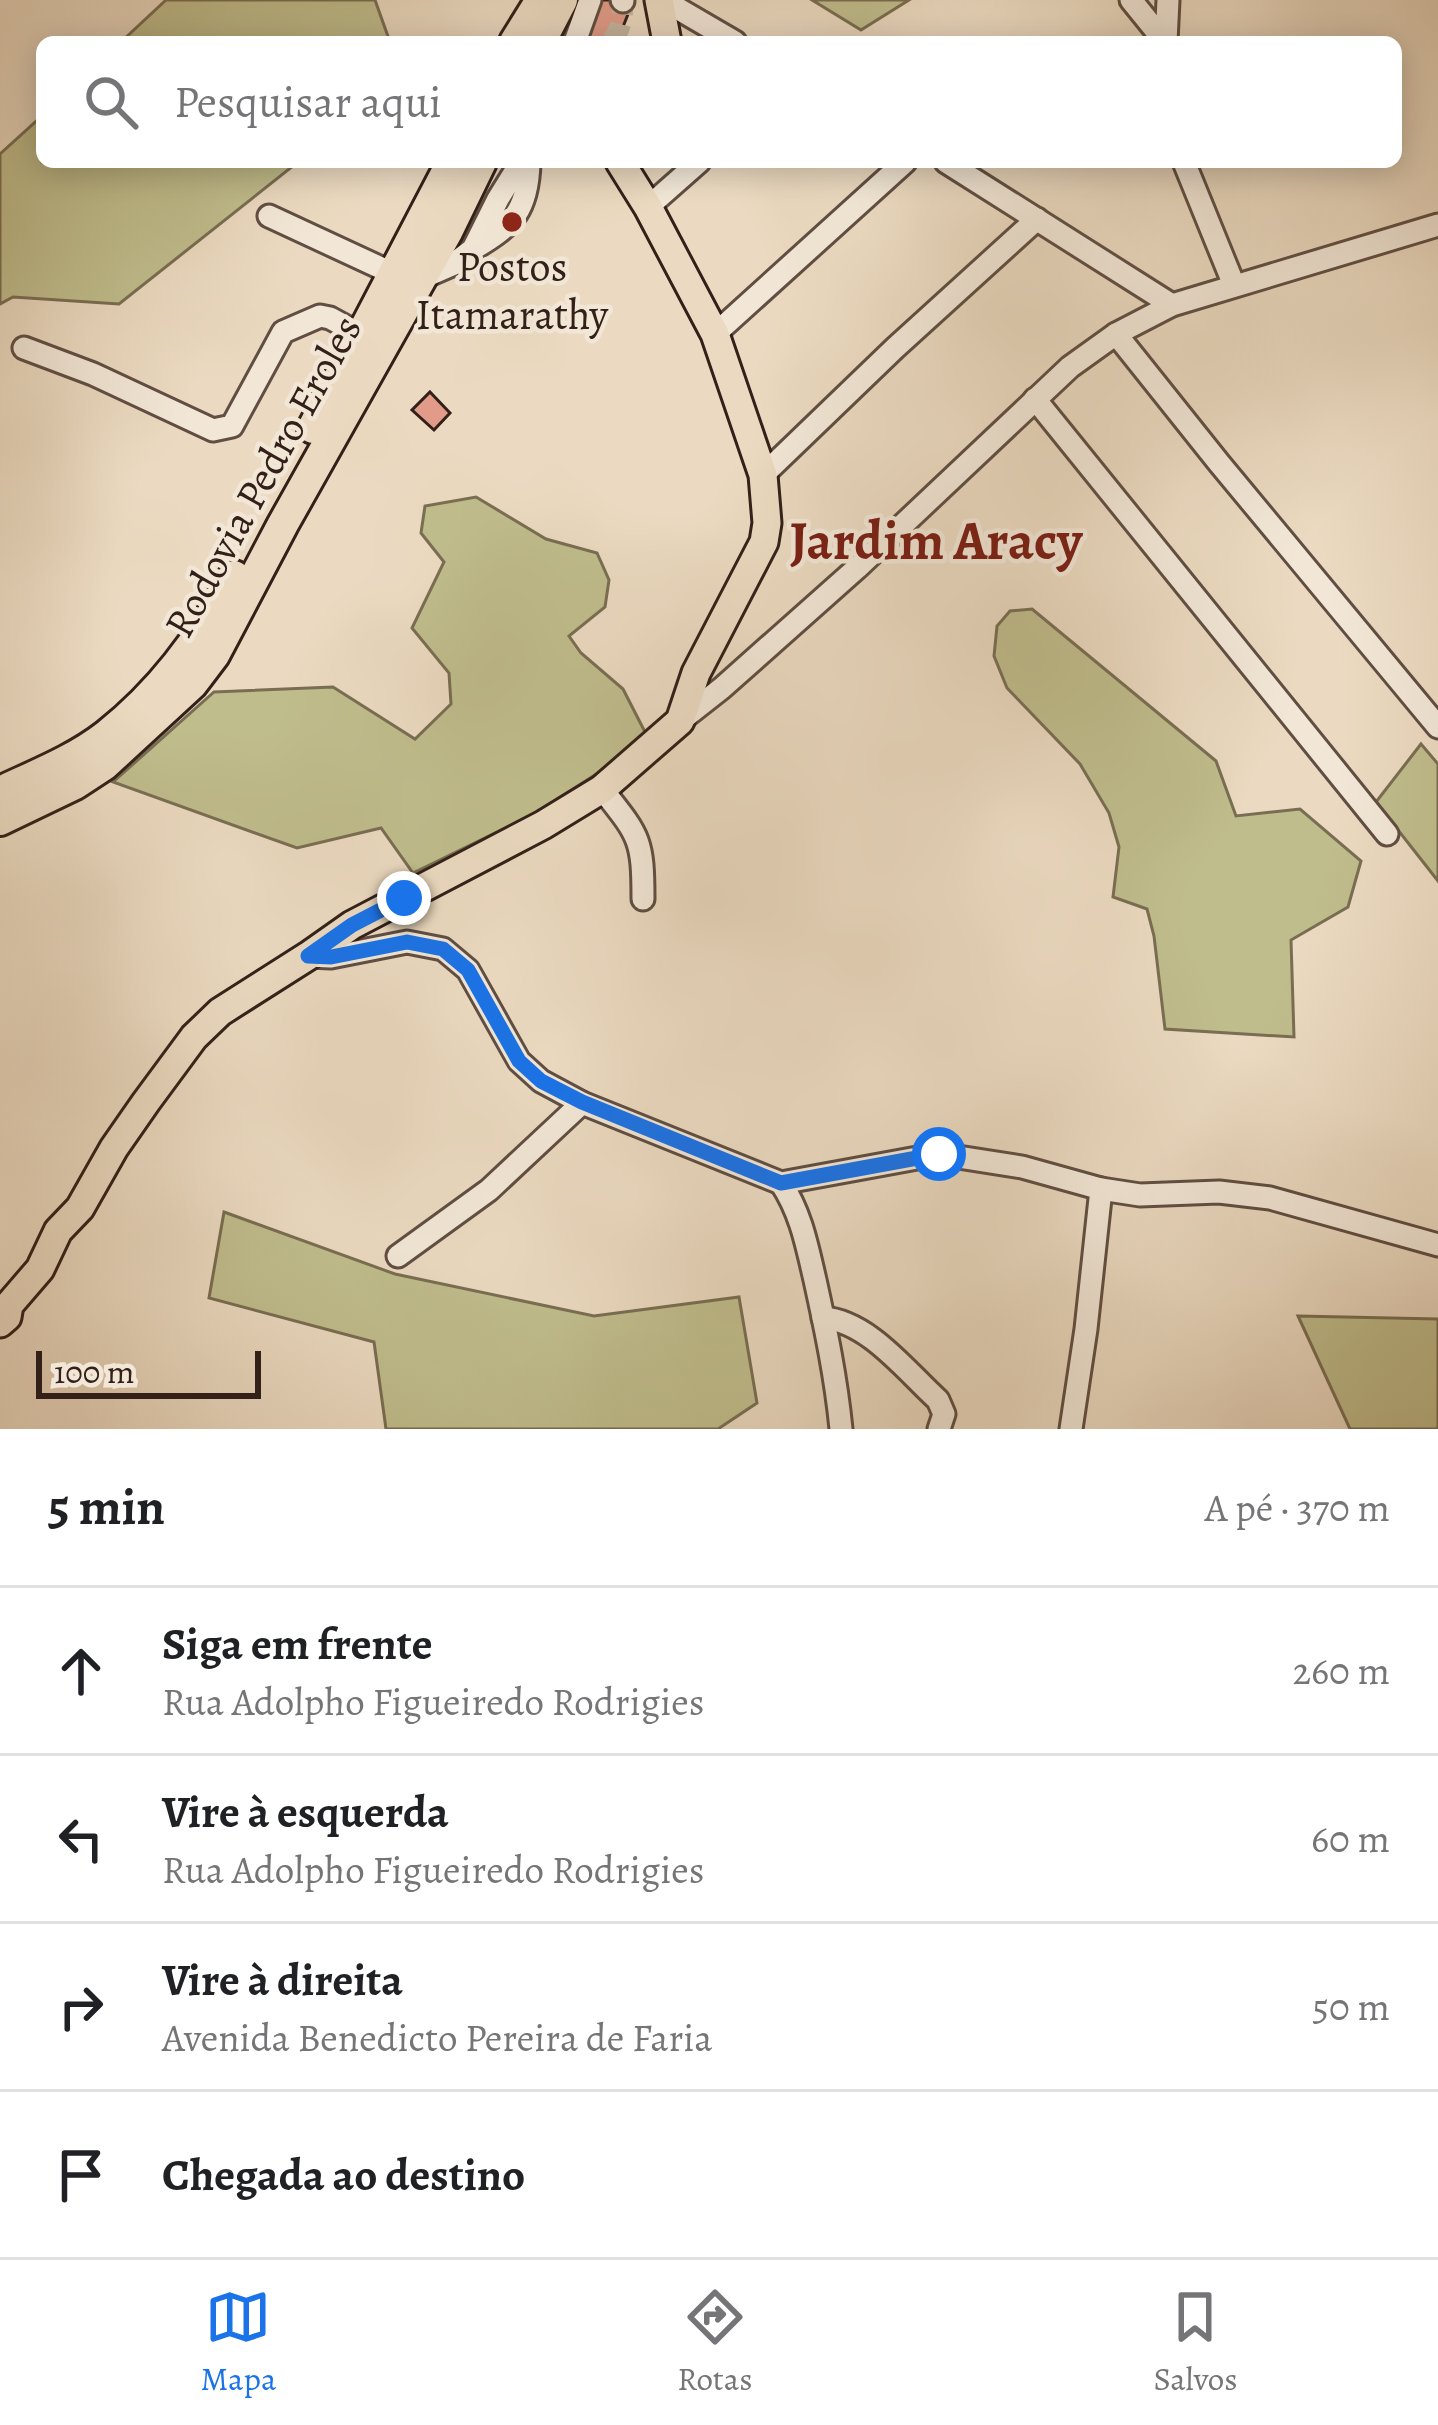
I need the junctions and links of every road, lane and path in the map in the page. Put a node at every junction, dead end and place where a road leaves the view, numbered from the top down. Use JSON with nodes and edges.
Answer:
{"nodes":[{"id":1,"x":541,"y":0,"type":"edge"},
{"id":2,"x":562,"y":0,"type":"edge"},
{"id":3,"x":590,"y":0,"type":"edge"},
{"id":4,"x":661,"y":0,"type":"edge"},
{"id":5,"x":1131,"y":0,"type":"edge"},
{"id":6,"x":1168,"y":0,"type":"edge"},
{"id":7,"x":519,"y":36,"type":"edge"},
{"id":8,"x":543,"y":36,"type":"edge"},
{"id":9,"x":577,"y":36,"type":"edge"},
{"id":10,"x":666,"y":36,"type":"edge"},
{"id":11,"x":724,"y":36,"type":"edge"},
{"id":12,"x":1161,"y":36,"type":"edge"},
{"id":13,"x":1166,"y":36,"type":"edge"},
{"id":14,"x":526,"y":168,"type":"edge"},
{"id":15,"x":624,"y":168,"type":"edge"},
{"id":16,"x":692,"y":168,"type":"edge"},
{"id":17,"x":897,"y":168,"type":"edge"},
{"id":18,"x":956,"y":168,"type":"edge"},
{"id":19,"x":1186,"y":168,"type":"edge"},
{"id":20,"x":452,"y":182,"type":"edge"},
{"id":21,"x":647,"y":207,"type":"junction"},
{"id":22,"x":269,"y":216,"type":"dead end"},
{"id":23,"x":1037,"y":219,"type":"junction"},
{"id":24,"x":1438,"y":225,"type":"edge"},
{"id":25,"x":407,"y":277,"type":"junction"},
{"id":26,"x":1234,"y":285,"type":"junction"},
{"id":27,"x":1172,"y":305,"type":"junction"},
{"id":28,"x":715,"y":334,"type":"junction"},
{"id":29,"x":1116,"y":334,"type":"junction"},
{"id":30,"x":363,"y":336,"type":"junction"},
{"id":31,"x":24,"y":348,"type":"dead end"},
{"id":32,"x":1035,"y":400,"type":"junction"},
{"id":33,"x":764,"y":475,"type":"junction"},
{"id":34,"x":680,"y":722,"type":"junction"},
{"id":35,"x":1438,"y":727,"type":"edge"},
{"id":36,"x":602,"y":789,"type":"junction"},
{"id":37,"x":0,"y":792,"type":"edge"},
{"id":38,"x":0,"y":820,"type":"edge"},
{"id":39,"x":1387,"y":834,"type":"dead end"},
{"id":40,"x":643,"y":899,"type":"dead end"},
{"id":41,"x":308,"y":956,"type":"junction"},
{"id":42,"x":582,"y":1102,"type":"junction"},
{"id":43,"x":781,"y":1183,"type":"junction"},
{"id":44,"x":1101,"y":1189,"type":"junction"},
{"id":45,"x":1438,"y":1245,"type":"edge"},
{"id":46,"x":398,"y":1256,"type":"dead end"},
{"id":47,"x":3,"y":1312,"type":"edge"},
{"id":48,"x":823,"y":1318,"type":"junction"},
{"id":49,"x":841,"y":1429,"type":"edge"},
{"id":50,"x":939,"y":1429,"type":"edge"},
{"id":51,"x":1071,"y":1429,"type":"edge"}],
"edges":[{"from":1,"to":7,"type":"highway"},
{"from":2,"to":8,"type":"highway"},
{"from":3,"to":9,"type":"street"},
{"from":4,"to":10,"type":"main road"},
{"from":4,"to":11,"type":"street"},
{"from":5,"to":12,"type":"street"},
{"from":6,"to":13,"type":"street"},
{"from":14,"to":25,"type":"street"},
{"from":15,"to":21,"type":"main road"},
{"from":16,"to":21,"type":"street"},
{"from":17,"to":28,"type":"street"},
{"from":18,"to":23,"type":"street"},
{"from":19,"to":26,"type":"street"},
{"from":20,"to":25,"type":"highway","name":"Rodovia Pedro Eroles"},
{"from":21,"to":28,"type":"main road"},
{"from":22,"to":25,"type":"street"},
{"from":23,"to":27,"type":"street"},
{"from":23,"to":33,"type":"street"},
{"from":24,"to":26,"type":"street"},
{"from":25,"to":30,"type":"highway","name":"Rodovia Pedro Eroles"},
{"from":25,"to":38,"type":"highway","name":"Rodovia Pedro Eroles"},
{"from":26,"to":27,"type":"street"},
{"from":27,"to":29,"type":"street"},
{"from":28,"to":33,"type":"main road"},
{"from":29,"to":32,"type":"street"},
{"from":29,"to":35,"type":"street"},
{"from":30,"to":31,"type":"street"},
{"from":30,"to":37,"type":"highway","name":"Rodovia Pedro Eroles"},
{"from":32,"to":34,"type":"street"},
{"from":32,"to":39,"type":"street"},
{"from":33,"to":34,"type":"main road"},
{"from":34,"to":36,"type":"main road"},
{"from":36,"to":40,"type":"street"},
{"from":36,"to":41,"type":"main road"},
{"from":41,"to":42,"type":"street"},
{"from":41,"to":47,"type":"main road"},
{"from":42,"to":43,"type":"street"},
{"from":42,"to":46,"type":"street"},
{"from":43,"to":44,"type":"street"},
{"from":43,"to":48,"type":"street"},
{"from":44,"to":45,"type":"street"},
{"from":44,"to":51,"type":"street"},
{"from":48,"to":49,"type":"street"},
{"from":48,"to":50,"type":"street"}]}
